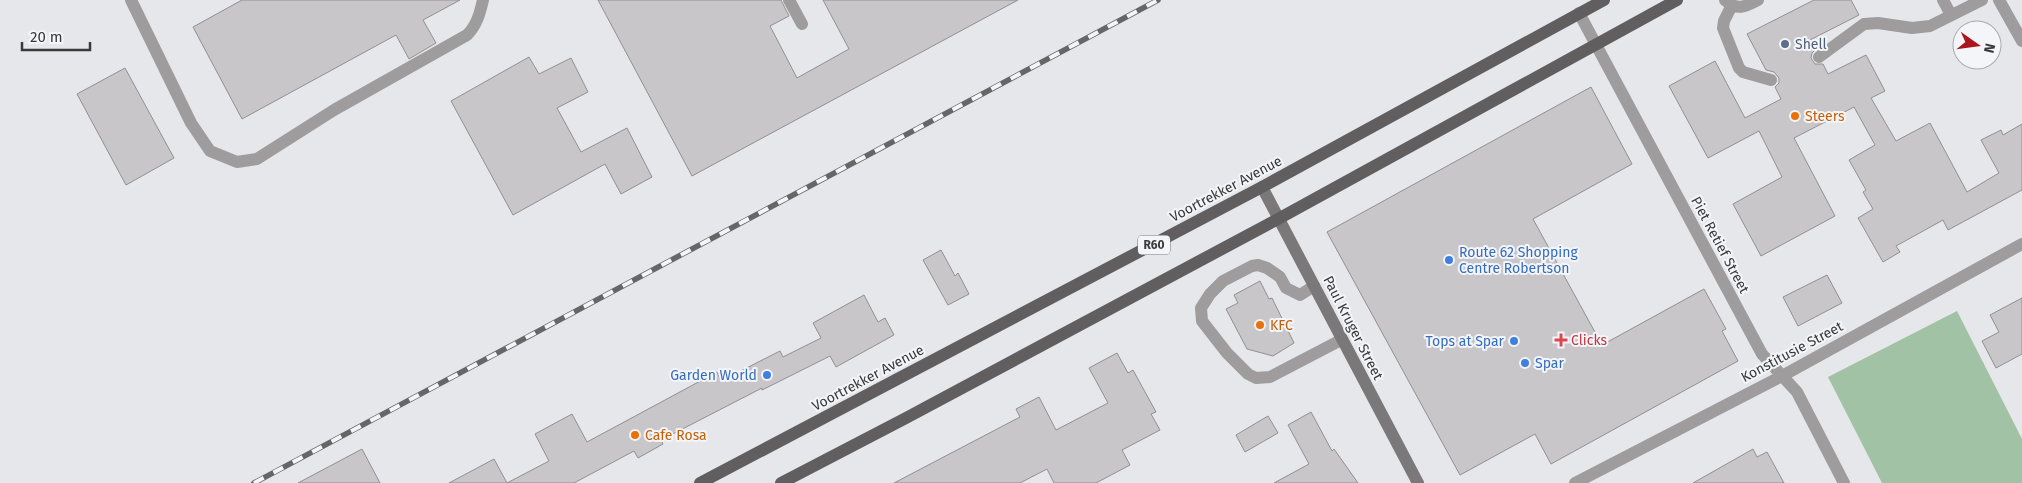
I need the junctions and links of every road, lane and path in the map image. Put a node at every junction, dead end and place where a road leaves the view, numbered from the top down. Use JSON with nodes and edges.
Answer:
{"nodes":[{"id":1,"x":131,"y":0,"type":"edge"},
{"id":2,"x":483,"y":0,"type":"edge"},
{"id":3,"x":789,"y":0,"type":"edge"},
{"id":4,"x":1604,"y":0,"type":"edge"},
{"id":5,"x":1677,"y":0,"type":"edge"},
{"id":6,"x":1758,"y":0,"type":"edge"},
{"id":7,"x":1943,"y":0,"type":"edge"},
{"id":8,"x":1982,"y":0,"type":"edge"},
{"id":9,"x":1999,"y":0,"type":"edge"},
{"id":10,"x":1729,"y":3,"type":"edge"},
{"id":11,"x":1579,"y":13,"type":"junction"},
{"id":12,"x":1951,"y":15,"type":"junction"},
{"id":13,"x":802,"y":24,"type":"dead end"},
{"id":14,"x":2022,"y":41,"type":"edge"},
{"id":15,"x":1596,"y":46,"type":"junction"},
{"id":16,"x":1819,"y":57,"type":"dead end"},
{"id":17,"x":1771,"y":80,"type":"dead end"},
{"id":18,"x":1262,"y":187,"type":"junction"},
{"id":19,"x":1278,"y":219,"type":"junction"},
{"id":20,"x":2022,"y":244,"type":"edge"},
{"id":21,"x":1314,"y":286,"type":"junction"},
{"id":22,"x":1341,"y":340,"type":"junction"},
{"id":23,"x":1782,"y":376,"type":"junction"},
{"id":24,"x":700,"y":483,"type":"edge"},
{"id":25,"x":781,"y":483,"type":"edge"},
{"id":26,"x":1418,"y":483,"type":"edge"},
{"id":27,"x":1575,"y":483,"type":"edge"},
{"id":28,"x":1844,"y":483,"type":"edge"}],
"edges":[{"from":1,"to":2,"type":"street"},
{"from":3,"to":13,"type":"street"},
{"from":4,"to":11,"type":"main road","name":"Voortrekker Avenue","number":"R60"},
{"from":5,"to":15,"type":"main road","number":"R60"},
{"from":6,"to":10,"type":"street"},
{"from":7,"to":12,"type":"street"},
{"from":8,"to":12,"type":"street"},
{"from":9,"to":14,"type":"street"},
{"from":10,"to":17,"type":"street"},
{"from":11,"to":15,"type":"street","name":"Piet Retief Street"},
{"from":11,"to":18,"type":"main road","name":"Voortrekker Avenue","number":"R60"},
{"from":12,"to":16,"type":"street"},
{"from":15,"to":19,"type":"main road","number":"R60"},
{"from":15,"to":23,"type":"street","name":"Piet Retief Street"},
{"from":18,"to":19,"type":"street","name":"Paul Kruger Street"},
{"from":18,"to":24,"type":"main road","name":"Voortrekker Avenue","number":"R60"},
{"from":19,"to":21,"type":"street","name":"Paul Kruger Street"},
{"from":19,"to":25,"type":"main road","number":"R60"},
{"from":20,"to":23,"type":"street","name":"Konstitusie Street"},
{"from":21,"to":22,"type":"street","name":"Paul Kruger Street"},
{"from":21,"to":22,"type":"street"},
{"from":22,"to":26,"type":"street","name":"Paul Kruger Street"},
{"from":23,"to":27,"type":"street","name":"Konstitusie Street"},
{"from":23,"to":28,"type":"street","name":"Piet Retief Street"}]}
